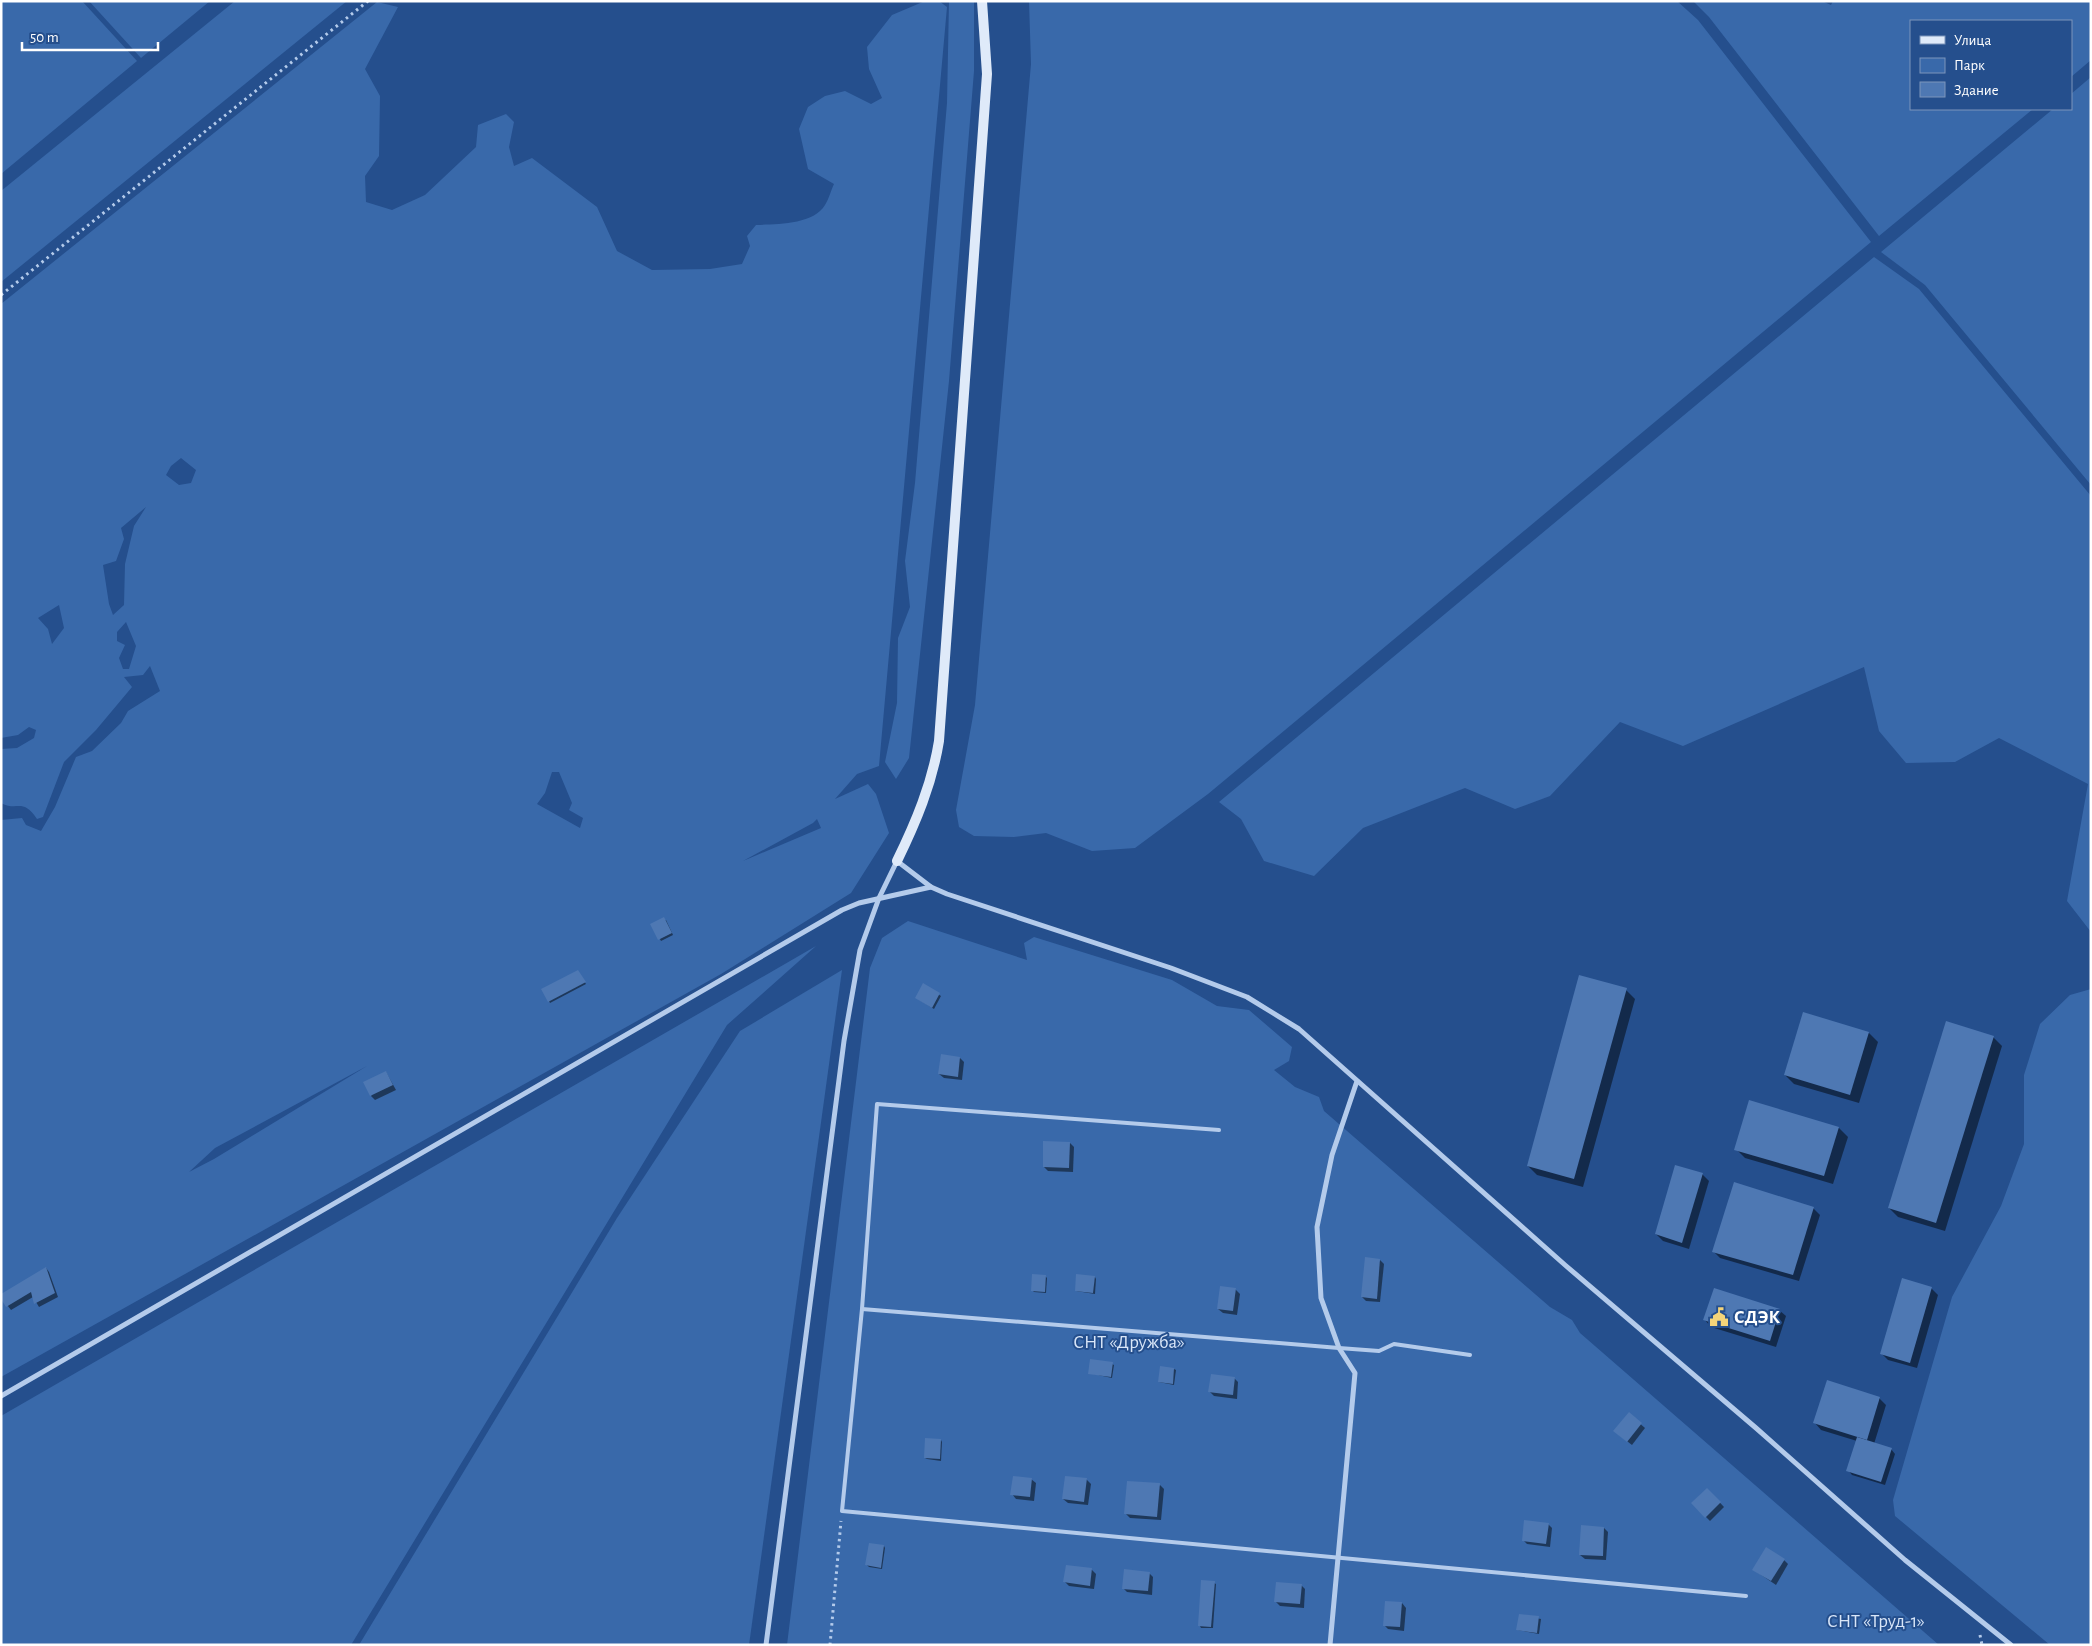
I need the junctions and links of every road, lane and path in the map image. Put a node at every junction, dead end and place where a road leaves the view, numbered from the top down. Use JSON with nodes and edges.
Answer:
{"nodes":[{"id":1,"x":368,"y":1,"type":"edge"},
{"id":2,"x":982,"y":1,"type":"edge"},
{"id":3,"x":1,"y":295,"type":"edge"},
{"id":4,"x":897,"y":861,"type":"junction"},
{"id":5,"x":931,"y":887,"type":"junction"},
{"id":6,"x":879,"y":898,"type":"junction"},
{"id":7,"x":1357,"y":1081,"type":"junction"},
{"id":8,"x":1219,"y":1130,"type":"dead end"},
{"id":9,"x":862,"y":1310,"type":"junction"},
{"id":10,"x":1339,"y":1348,"type":"junction"},
{"id":11,"x":1470,"y":1355,"type":"dead end"},
{"id":12,"x":1,"y":1396,"type":"edge"},
{"id":13,"x":842,"y":1511,"type":"junction"},
{"id":14,"x":1338,"y":1558,"type":"junction"},
{"id":15,"x":1746,"y":1596,"type":"dead end"},
{"id":16,"x":766,"y":1645,"type":"edge"},
{"id":17,"x":830,"y":1645,"type":"edge"},
{"id":18,"x":1330,"y":1645,"type":"edge"},
{"id":19,"x":2011,"y":1645,"type":"edge"}],
"edges":[{"from":1,"to":3,"type":"path"},
{"from":2,"to":4,"type":"street"},
{"from":4,"to":5,"type":"street"},
{"from":4,"to":6,"type":"street"},
{"from":5,"to":6,"type":"street"},
{"from":5,"to":7,"type":"street"},
{"from":6,"to":12,"type":"street"},
{"from":6,"to":16,"type":"street"},
{"from":7,"to":10,"type":"street"},
{"from":7,"to":19,"type":"street"},
{"from":8,"to":9,"type":"lane"},
{"from":9,"to":10,"type":"lane"},
{"from":9,"to":13,"type":"lane"},
{"from":10,"to":11,"type":"lane"},
{"from":10,"to":14,"type":"street"},
{"from":13,"to":14,"type":"lane"},
{"from":13,"to":17,"type":"path"},
{"from":14,"to":15,"type":"lane"},
{"from":14,"to":18,"type":"street"}]}
